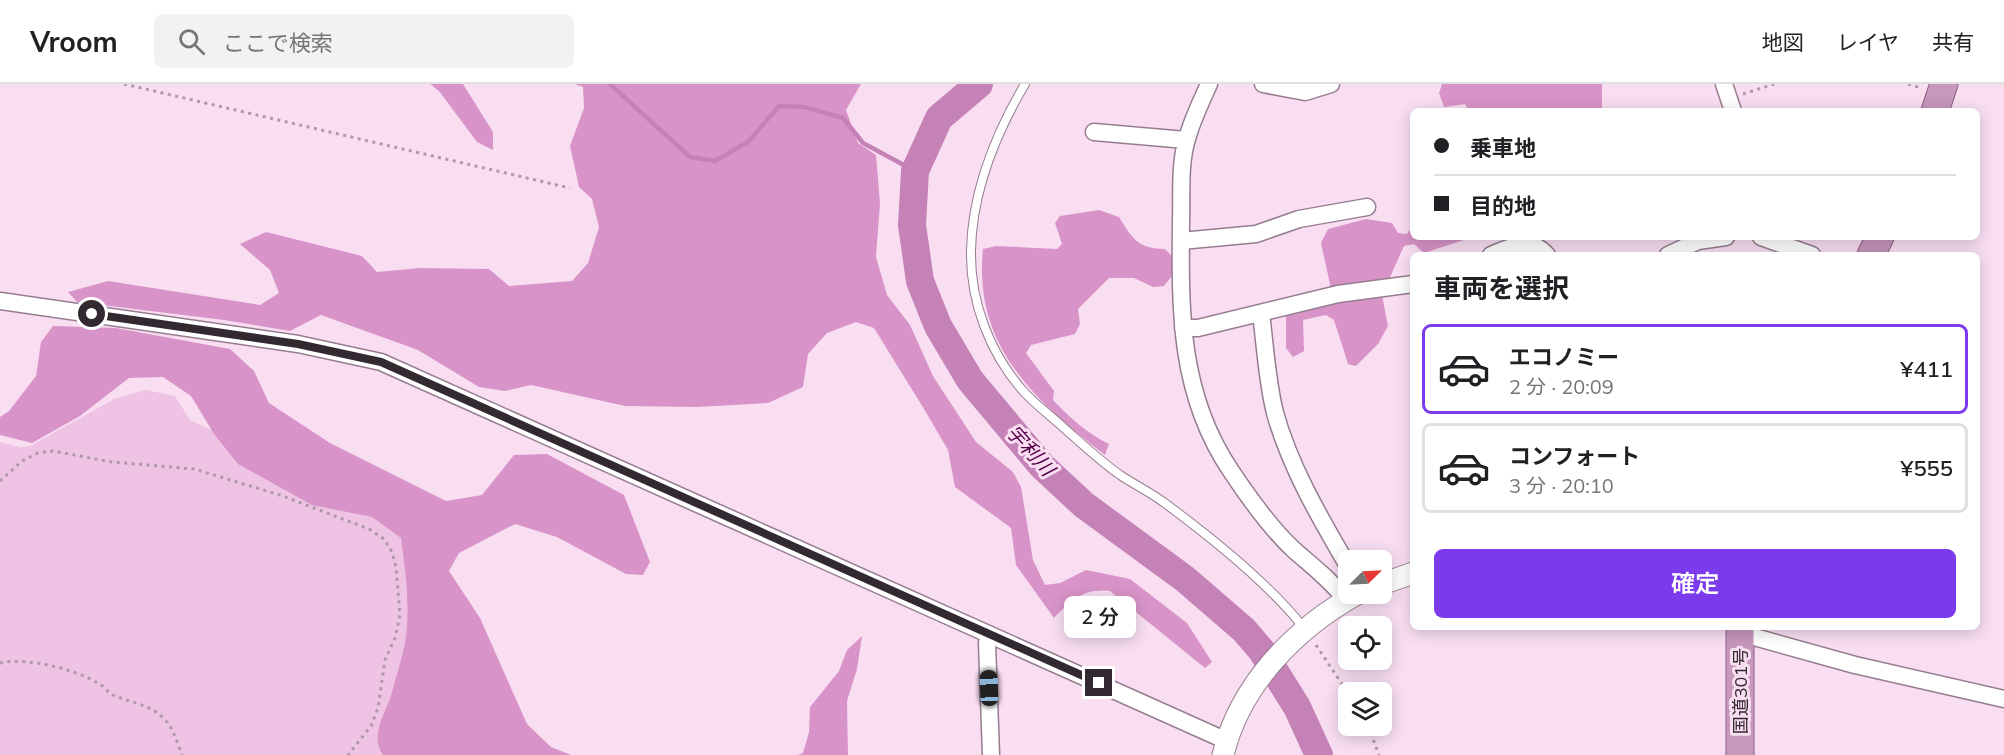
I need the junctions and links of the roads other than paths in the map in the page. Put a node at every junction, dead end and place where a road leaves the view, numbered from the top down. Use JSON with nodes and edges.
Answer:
{"nodes":[{"id":1,"x":1025,"y":84,"type":"edge"},
{"id":2,"x":1209,"y":84,"type":"edge"},
{"id":3,"x":1263,"y":84,"type":"edge"},
{"id":4,"x":1331,"y":84,"type":"edge"},
{"id":5,"x":1944,"y":84,"type":"edge"},
{"id":6,"x":1936,"y":108,"type":"edge"},
{"id":7,"x":1094,"y":132,"type":"dead end"},
{"id":8,"x":1186,"y":140,"type":"junction"},
{"id":9,"x":1367,"y":207,"type":"dead end"},
{"id":10,"x":1709,"y":240,"type":"edge"},
{"id":11,"x":1770,"y":240,"type":"edge"},
{"id":12,"x":1181,"y":241,"type":"junction"},
{"id":13,"x":1498,"y":252,"type":"edge"},
{"id":14,"x":1542,"y":252,"type":"edge"},
{"id":15,"x":1675,"y":252,"type":"edge"},
{"id":16,"x":1804,"y":252,"type":"edge"},
{"id":17,"x":1410,"y":284,"type":"edge"},
{"id":18,"x":0,"y":301,"type":"edge"},
{"id":19,"x":1261,"y":313,"type":"junction"},
{"id":20,"x":1183,"y":328,"type":"junction"},
{"id":21,"x":1339,"y":550,"type":"edge"},
{"id":22,"x":1410,"y":574,"type":"edge"},
{"id":23,"x":1392,"y":580,"type":"edge"},
{"id":24,"x":1338,"y":586,"type":"edge"},
{"id":25,"x":1342,"y":604,"type":"edge"},
{"id":26,"x":1734,"y":630,"type":"edge"},
{"id":27,"x":1737,"y":630,"type":"edge"},
{"id":28,"x":1300,"y":632,"type":"junction"},
{"id":29,"x":989,"y":634,"type":"junction"},
{"id":30,"x":2004,"y":699,"type":"edge"},
{"id":31,"x":1225,"y":748,"type":"edge"},
{"id":32,"x":991,"y":755,"type":"edge"},
{"id":33,"x":1740,"y":755,"type":"edge"}],
"edges":[{"from":1,"to":28,"type":"lane"},
{"from":2,"to":8,"type":"street"},
{"from":3,"to":4,"type":"street"},
{"from":5,"to":6,"type":"highway"},
{"from":7,"to":8,"type":"street"},
{"from":8,"to":12,"type":"street"},
{"from":9,"to":12,"type":"street"},
{"from":10,"to":15,"type":"street"},
{"from":11,"to":16,"type":"street"},
{"from":12,"to":20,"type":"street"},
{"from":13,"to":14,"type":"street"},
{"from":17,"to":19,"type":"street"},
{"from":18,"to":29,"type":"street"},
{"from":19,"to":20,"type":"street"},
{"from":19,"to":21,"type":"street"},
{"from":20,"to":24,"type":"street"},
{"from":22,"to":23,"type":"street"},
{"from":25,"to":28,"type":"street"},
{"from":26,"to":33,"type":"highway","name":"国道301号"},
{"from":27,"to":30,"type":"street"},
{"from":28,"to":31,"type":"street"},
{"from":29,"to":31,"type":"street"},
{"from":29,"to":32,"type":"street"}]}
